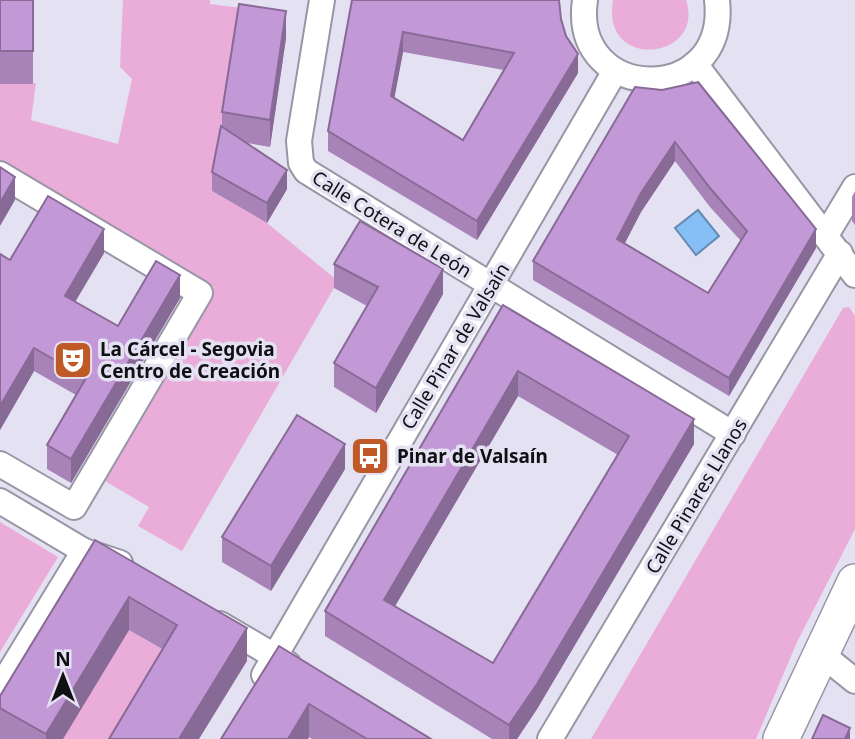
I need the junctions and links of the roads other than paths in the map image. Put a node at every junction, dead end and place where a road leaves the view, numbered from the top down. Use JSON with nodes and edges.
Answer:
{"nodes":[{"id":1,"x":322,"y":0,"type":"edge"},
{"id":2,"x":717,"y":0,"type":"edge"},
{"id":3,"x":581,"y":1,"type":"edge"},
{"id":4,"x":695,"y":64,"type":"junction"},
{"id":5,"x":615,"y":71,"type":"junction"},
{"id":6,"x":0,"y":174,"type":"edge"},
{"id":7,"x":853,"y":189,"type":"edge"},
{"id":8,"x":833,"y":244,"type":"junction"},
{"id":9,"x":855,"y":275,"type":"edge"},
{"id":10,"x":491,"y":286,"type":"junction"},
{"id":11,"x":733,"y":434,"type":"junction"},
{"id":12,"x":0,"y":464,"type":"edge"},
{"id":13,"x":0,"y":501,"type":"edge"},
{"id":14,"x":84,"y":551,"type":"junction"},
{"id":15,"x":141,"y":576,"type":"edge"},
{"id":16,"x":855,"y":582,"type":"edge"},
{"id":17,"x":201,"y":613,"type":"edge"},
{"id":18,"x":820,"y":653,"type":"junction"},
{"id":19,"x":275,"y":657,"type":"junction"},
{"id":20,"x":304,"y":674,"type":"edge"},
{"id":21,"x":855,"y":681,"type":"edge"},
{"id":22,"x":0,"y":688,"type":"edge"},
{"id":23,"x":253,"y":693,"type":"edge"},
{"id":24,"x":550,"y":739,"type":"edge"},
{"id":25,"x":781,"y":739,"type":"edge"}],
"edges":[{"from":1,"to":10,"type":"street","name":"Calle Cotera de León"},
{"from":2,"to":4,"type":"street"},
{"from":3,"to":5,"type":"street"},
{"from":4,"to":5,"type":"street"},
{"from":4,"to":8,"type":"street"},
{"from":5,"to":10,"type":"street","name":"Calle Pinar de Valsaín"},
{"from":6,"to":12,"type":"street"},
{"from":7,"to":8,"type":"street","name":"Calle Pinares Llanos"},
{"from":8,"to":9,"type":"street"},
{"from":8,"to":11,"type":"street","name":"Calle Pinares Llanos"},
{"from":10,"to":11,"type":"street","name":"Calle Cotera de León"},
{"from":10,"to":19,"type":"street","name":"Calle Pinar de Valsaín"},
{"from":11,"to":24,"type":"street","name":"Calle Pinares Llanos"},
{"from":13,"to":14,"type":"street"},
{"from":14,"to":15,"type":"street"},
{"from":14,"to":22,"type":"street"},
{"from":16,"to":18,"type":"street"},
{"from":17,"to":19,"type":"street"},
{"from":18,"to":21,"type":"street"},
{"from":18,"to":25,"type":"street"},
{"from":19,"to":20,"type":"street"},
{"from":19,"to":23,"type":"street","name":"Calle Pinar de Valsaín"}]}
